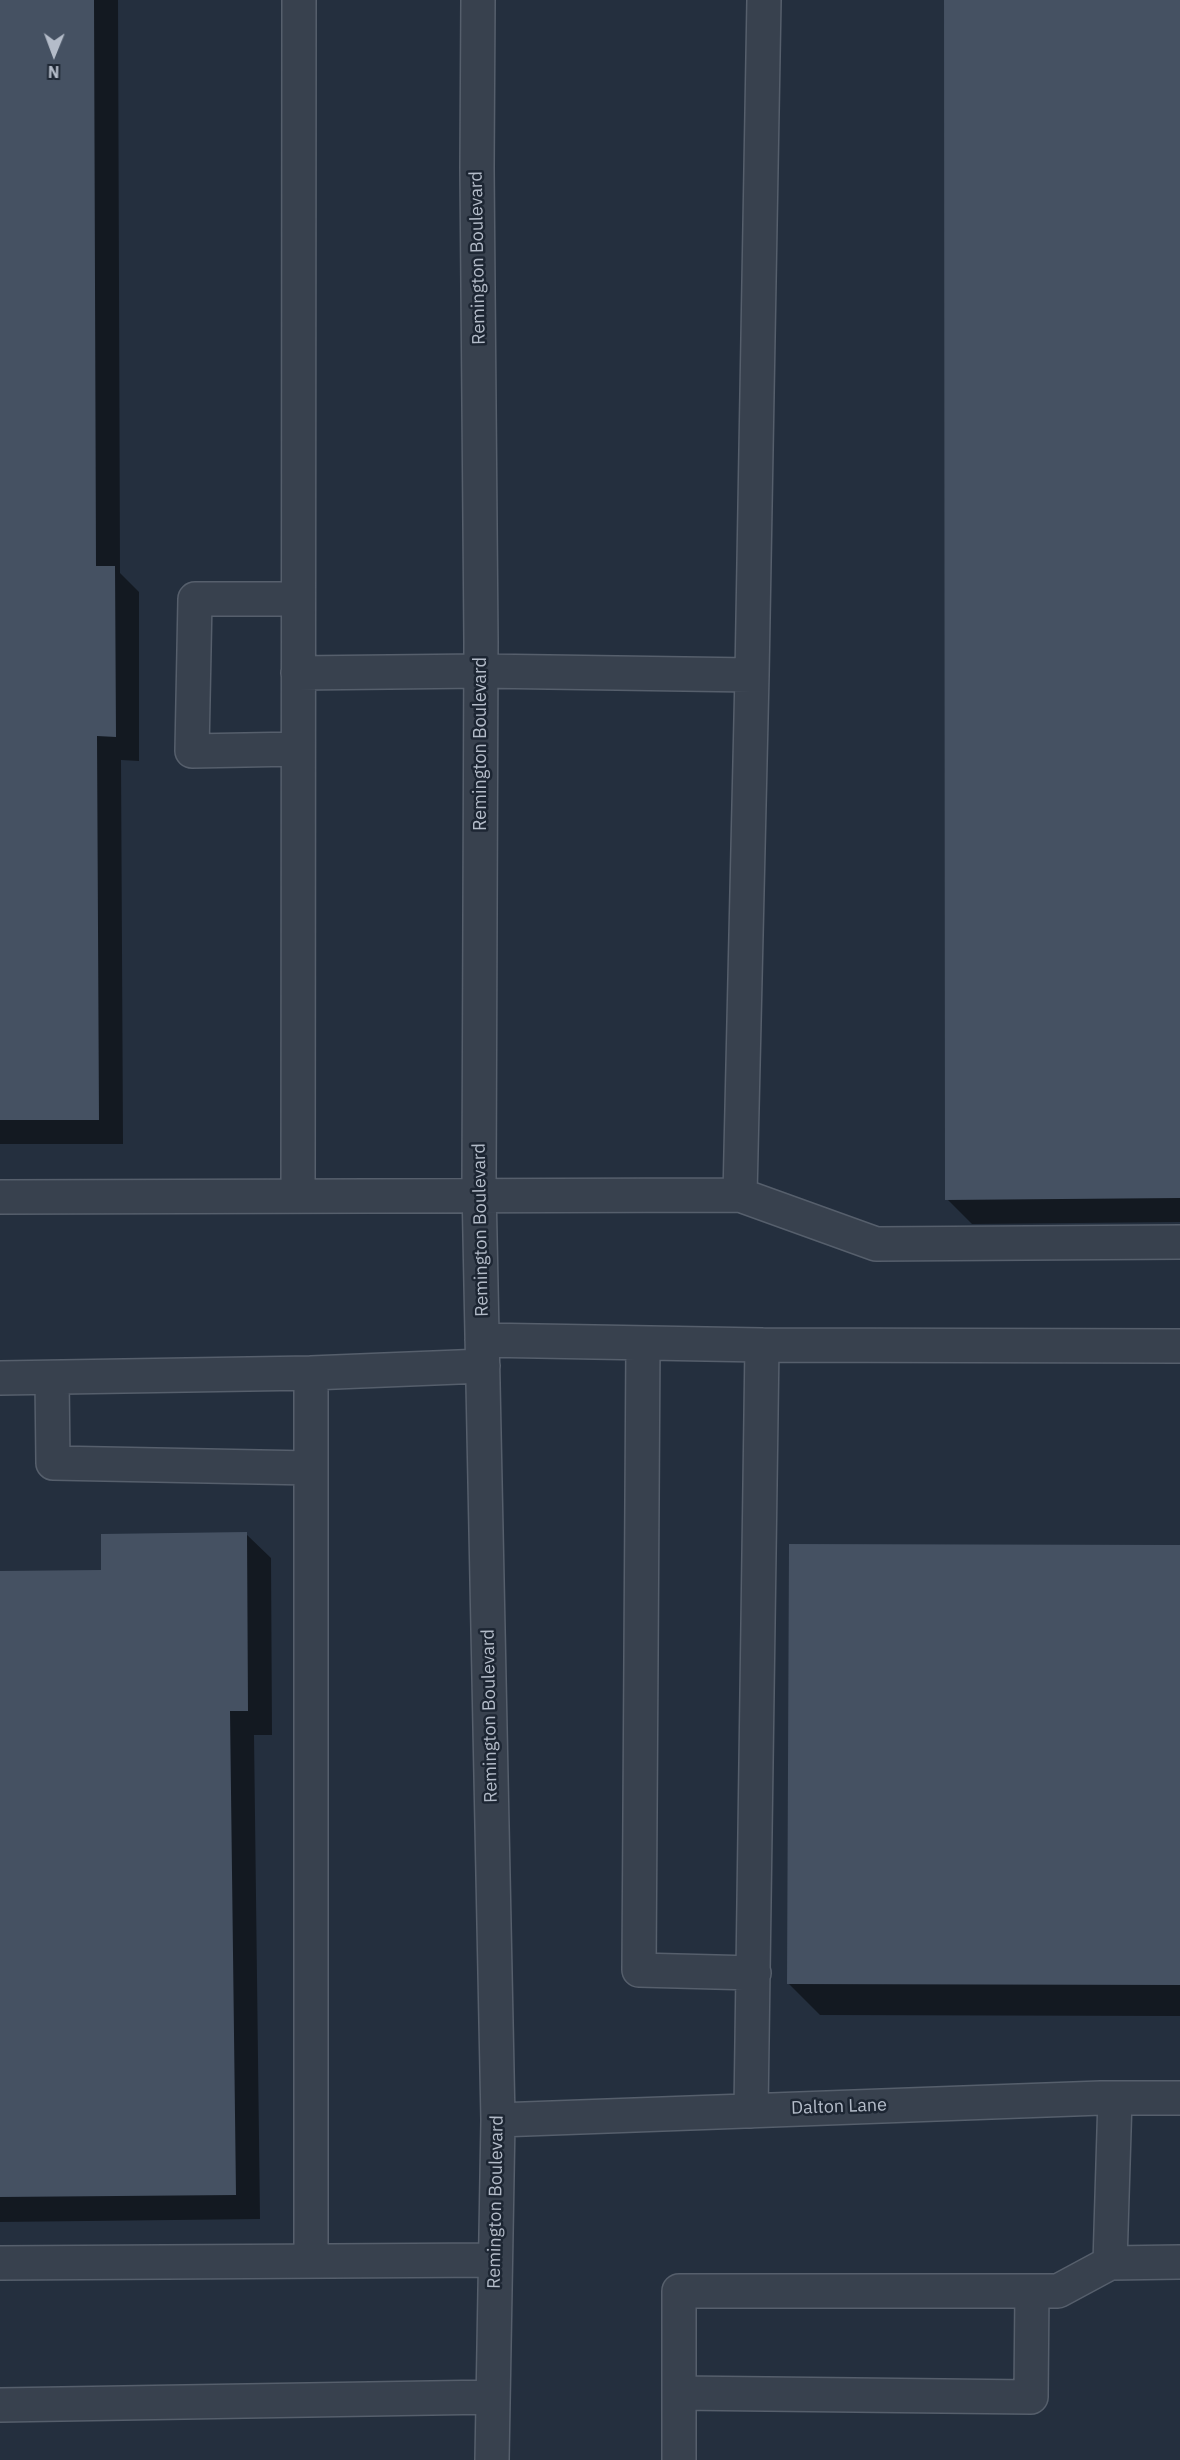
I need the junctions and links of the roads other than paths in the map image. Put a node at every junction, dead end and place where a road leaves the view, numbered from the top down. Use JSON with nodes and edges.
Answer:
{"nodes":[{"id":1,"x":299,"y":0,"type":"edge"},
{"id":2,"x":478,"y":0,"type":"edge"},
{"id":3,"x":764,"y":0,"type":"edge"},
{"id":4,"x":298,"y":599,"type":"junction"},
{"id":5,"x":481,"y":671,"type":"junction"},
{"id":6,"x":298,"y":673,"type":"junction"},
{"id":7,"x":752,"y":675,"type":"junction"},
{"id":8,"x":298,"y":749,"type":"junction"},
{"id":9,"x":740,"y":1195,"type":"junction"},
{"id":10,"x":298,"y":1196,"type":"junction"},
{"id":11,"x":480,"y":1196,"type":"junction"},
{"id":12,"x":0,"y":1197,"type":"edge"},
{"id":13,"x":1180,"y":1242,"type":"edge"},
{"id":14,"x":643,"y":1343,"type":"junction"},
{"id":15,"x":762,"y":1345,"type":"junction"},
{"id":16,"x":1180,"y":1346,"type":"edge"},
{"id":17,"x":483,"y":1353,"type":"junction"},
{"id":18,"x":311,"y":1373,"type":"junction"},
{"id":19,"x":0,"y":1378,"type":"edge"},
{"id":20,"x":52,"y":1378,"type":"junction"},
{"id":21,"x":311,"y":1468,"type":"junction"},
{"id":22,"x":754,"y":1973,"type":"junction"},
{"id":23,"x":1115,"y":2098,"type":"junction"},
{"id":24,"x":1180,"y":2098,"type":"edge"},
{"id":25,"x":751,"y":2111,"type":"junction"},
{"id":26,"x":498,"y":2120,"type":"junction"},
{"id":27,"x":495,"y":2260,"type":"junction"},
{"id":28,"x":311,"y":2261,"type":"junction"},
{"id":29,"x":1110,"y":2262,"type":"junction"},
{"id":30,"x":1180,"y":2262,"type":"edge"},
{"id":31,"x":0,"y":2263,"type":"edge"},
{"id":32,"x":1032,"y":2291,"type":"junction"},
{"id":33,"x":679,"y":2393,"type":"junction"},
{"id":34,"x":493,"y":2397,"type":"junction"},
{"id":35,"x":0,"y":2405,"type":"edge"},
{"id":36,"x":492,"y":2460,"type":"edge"},
{"id":37,"x":679,"y":2460,"type":"edge"}],
"edges":[{"from":1,"to":4,"type":"street"},
{"from":2,"to":5,"type":"street","name":"Remington Boulevard"},
{"from":3,"to":7,"type":"street"},
{"from":4,"to":6,"type":"street"},
{"from":4,"to":8,"type":"street"},
{"from":5,"to":6,"type":"street"},
{"from":5,"to":7,"type":"street"},
{"from":5,"to":11,"type":"street","name":"Remington Boulevard"},
{"from":6,"to":8,"type":"street"},
{"from":7,"to":9,"type":"street"},
{"from":8,"to":10,"type":"street"},
{"from":9,"to":11,"type":"street"},
{"from":9,"to":13,"type":"street"},
{"from":10,"to":11,"type":"street"},
{"from":10,"to":12,"type":"street"},
{"from":11,"to":17,"type":"street","name":"Remington Boulevard"},
{"from":14,"to":15,"type":"street"},
{"from":14,"to":17,"type":"street"},
{"from":14,"to":22,"type":"street"},
{"from":15,"to":16,"type":"street"},
{"from":15,"to":22,"type":"street"},
{"from":17,"to":18,"type":"street"},
{"from":17,"to":26,"type":"street","name":"Remington Boulevard"},
{"from":18,"to":20,"type":"street"},
{"from":18,"to":21,"type":"street"},
{"from":19,"to":20,"type":"street"},
{"from":20,"to":21,"type":"street"},
{"from":21,"to":28,"type":"street"},
{"from":22,"to":25,"type":"street"},
{"from":23,"to":24,"type":"street","name":"Dalton Lane"},
{"from":23,"to":25,"type":"street","name":"Dalton Lane"},
{"from":23,"to":29,"type":"street"},
{"from":25,"to":26,"type":"street","name":"Dalton Lane"},
{"from":26,"to":27,"type":"street","name":"Remington Boulevard"},
{"from":27,"to":28,"type":"street"},
{"from":27,"to":34,"type":"street","name":"Remington Boulevard"},
{"from":28,"to":31,"type":"street"},
{"from":29,"to":30,"type":"street"},
{"from":29,"to":32,"type":"street"},
{"from":32,"to":33,"type":"street"},
{"from":32,"to":33,"type":"street"},
{"from":33,"to":37,"type":"street"},
{"from":34,"to":35,"type":"street"},
{"from":34,"to":36,"type":"street","name":"Remington Boulevard"}]}
